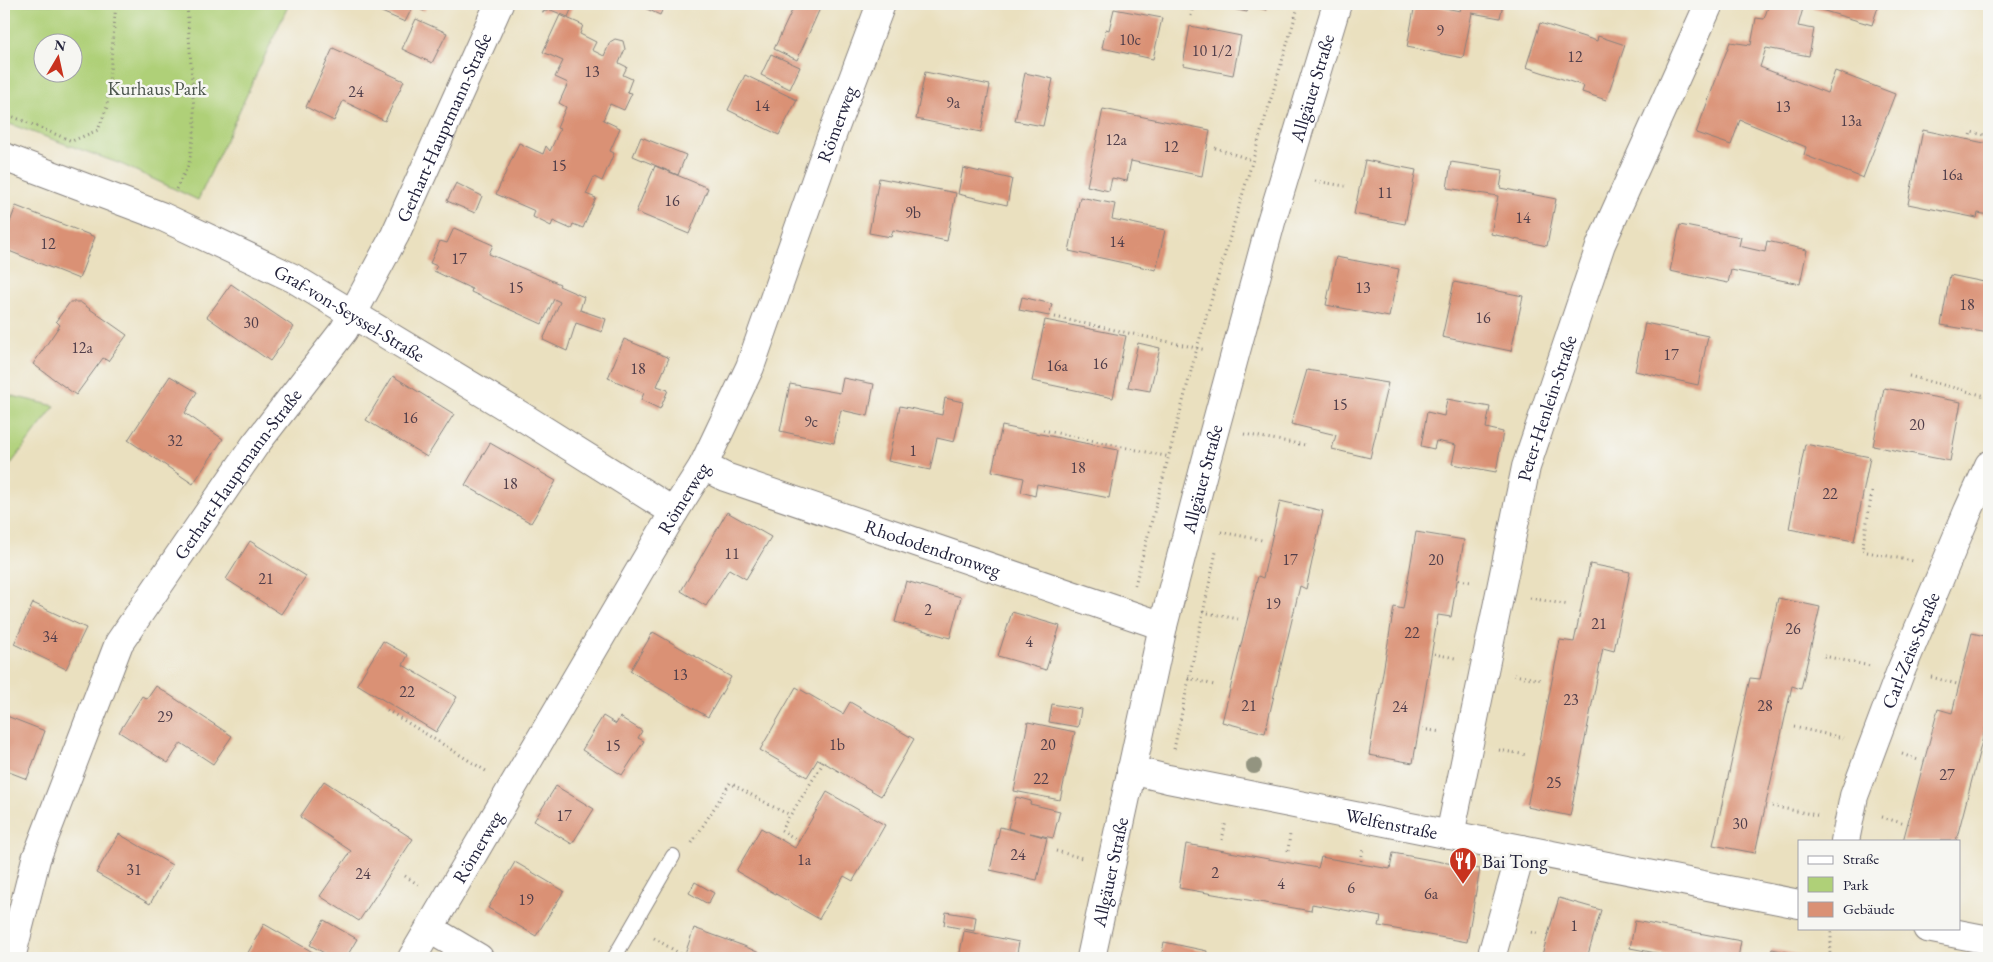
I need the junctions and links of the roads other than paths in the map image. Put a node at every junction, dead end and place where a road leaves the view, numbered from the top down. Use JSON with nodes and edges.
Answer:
{"nodes":[{"id":1,"x":499,"y":4,"type":"edge"},
{"id":2,"x":881,"y":4,"type":"edge"},
{"id":3,"x":1337,"y":4,"type":"edge"},
{"id":4,"x":1709,"y":4,"type":"edge"},
{"id":5,"x":4,"y":157,"type":"edge"},
{"id":6,"x":354,"y":313,"type":"junction"},
{"id":7,"x":1989,"y":465,"type":"edge"},
{"id":8,"x":704,"y":466,"type":"junction"},
{"id":9,"x":674,"y":512,"type":"junction"},
{"id":10,"x":1163,"y":626,"type":"junction"},
{"id":11,"x":1131,"y":770,"type":"junction"},
{"id":12,"x":1450,"y":834,"type":"junction"},
{"id":13,"x":1845,"y":840,"type":"edge"},
{"id":14,"x":1522,"y":849,"type":"junction"},
{"id":15,"x":673,"y":856,"type":"road end"},
{"id":16,"x":1798,"y":904,"type":"edge"},
{"id":17,"x":430,"y":929,"type":"junction"},
{"id":18,"x":1938,"y":930,"type":"edge"},
{"id":19,"x":1989,"y":940,"type":"edge"},
{"id":20,"x":10,"y":958,"type":"edge"},
{"id":21,"x":412,"y":958,"type":"edge"},
{"id":22,"x":479,"y":958,"type":"edge"},
{"id":23,"x":614,"y":958,"type":"edge"},
{"id":24,"x":1091,"y":958,"type":"edge"},
{"id":25,"x":1491,"y":958,"type":"edge"}],
"edges":[{"from":1,"to":6,"type":"street","name":"Gerhart-Hauptmann-Straße"},
{"from":2,"to":8,"type":"street","name":"Römerweg"},
{"from":3,"to":10,"type":"street","name":"Allgäuer Straße"},
{"from":4,"to":12,"type":"street","name":"Peter-Henlein-Straße"},
{"from":5,"to":6,"type":"street","name":"Graf-von-Seyssel-Straße"},
{"from":6,"to":9,"type":"street","name":"Graf-von-Seyssel-Straße"},
{"from":6,"to":20,"type":"street","name":"Gerhart-Hauptmann-Straße"},
{"from":7,"to":13,"type":"street","name":"Carl-Zeiss-Straße"},
{"from":8,"to":9,"type":"street","name":"Römerweg"},
{"from":8,"to":10,"type":"street","name":"Rhododendronweg"},
{"from":9,"to":17,"type":"street","name":"Römerweg"},
{"from":10,"to":11,"type":"street","name":"Allgäuer Straße"},
{"from":11,"to":12,"type":"street","name":"Welfenstraße"},
{"from":11,"to":24,"type":"street","name":"Allgäuer Straße"},
{"from":12,"to":14,"type":"street","name":"Welfenstraße"},
{"from":14,"to":16,"type":"street","name":"Welfenstraße"},
{"from":14,"to":25,"type":"street"},
{"from":15,"to":23,"type":"lane"},
{"from":17,"to":21,"type":"street","name":"Römerweg"},
{"from":17,"to":22,"type":"street"},
{"from":18,"to":19,"type":"street"}]}
